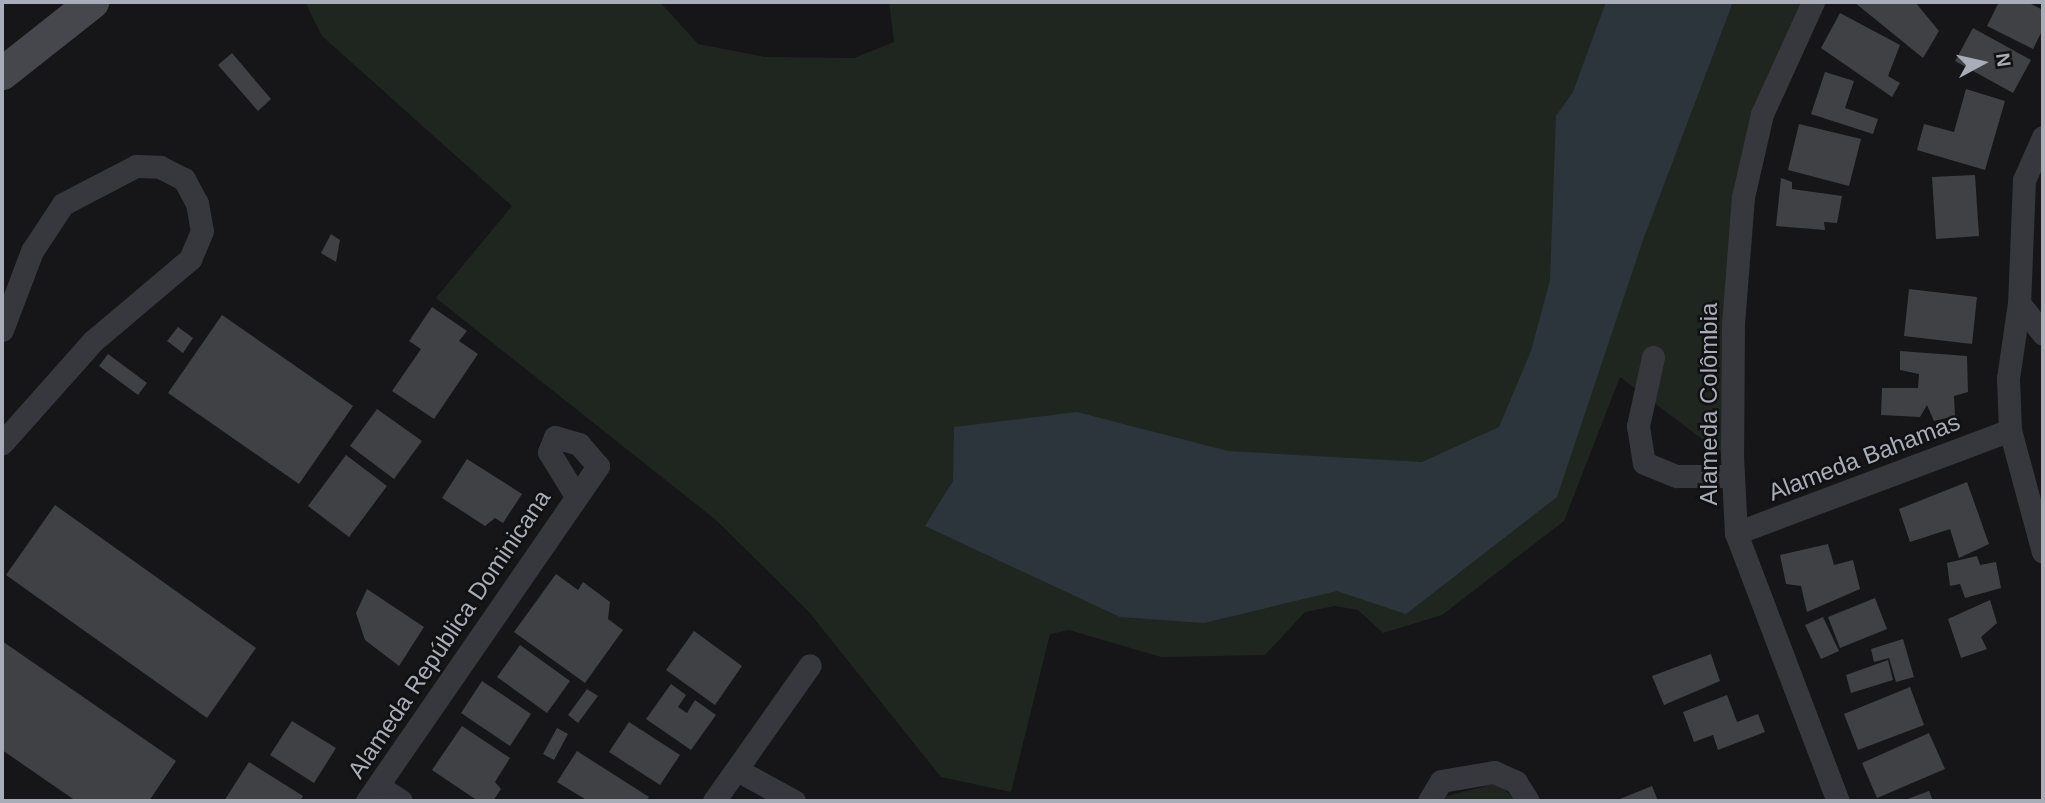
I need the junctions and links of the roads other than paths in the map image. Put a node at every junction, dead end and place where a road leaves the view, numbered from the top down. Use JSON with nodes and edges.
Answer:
{"nodes":[{"id":1,"x":92,"y":2,"type":"edge"},
{"id":2,"x":1814,"y":2,"type":"edge"},
{"id":3,"x":2,"y":73,"type":"edge"},
{"id":4,"x":2043,"y":137,"type":"edge"},
{"id":5,"x":2019,"y":303,"type":"junction"},
{"id":6,"x":2,"y":330,"type":"edge"},
{"id":7,"x":2043,"y":334,"type":"edge"},
{"id":8,"x":1653,"y":357,"type":"dead end"},
{"id":9,"x":2010,"y":429,"type":"junction"},
{"id":10,"x":2,"y":443,"type":"edge"},
{"id":11,"x":1733,"y":476,"type":"junction"},
{"id":12,"x":576,"y":496,"type":"dead end"},
{"id":13,"x":1736,"y":533,"type":"junction"},
{"id":14,"x":2043,"y":552,"type":"edge"},
{"id":15,"x":810,"y":665,"type":"dead end"},
{"id":16,"x":737,"y":770,"type":"junction"},
{"id":17,"x":372,"y":793,"type":"edge"},
{"id":18,"x":1527,"y":797,"type":"edge"},
{"id":19,"x":401,"y":801,"type":"edge"},
{"id":20,"x":714,"y":801,"type":"edge"},
{"id":21,"x":794,"y":801,"type":"edge"},
{"id":22,"x":1429,"y":801,"type":"edge"},
{"id":23,"x":1838,"y":801,"type":"edge"}],
"edges":[{"from":1,"to":3,"type":"main road"},
{"from":2,"to":11,"type":"street","name":"Alameda Colômbia"},
{"from":4,"to":5,"type":"street"},
{"from":5,"to":7,"type":"street"},
{"from":5,"to":9,"type":"street"},
{"from":6,"to":10,"type":"street"},
{"from":8,"to":11,"type":"street"},
{"from":9,"to":13,"type":"street","name":"Alameda Bahamas"},
{"from":9,"to":14,"type":"street"},
{"from":11,"to":13,"type":"street","name":"Alameda Colômbia"},
{"from":12,"to":17,"type":"street","name":"Alameda República Dominicana"},
{"from":13,"to":23,"type":"street","name":"Alameda Colômbia"},
{"from":15,"to":16,"type":"street"},
{"from":16,"to":20,"type":"street"},
{"from":16,"to":21,"type":"street"},
{"from":17,"to":19,"type":"street"},
{"from":18,"to":22,"type":"street"}]}
